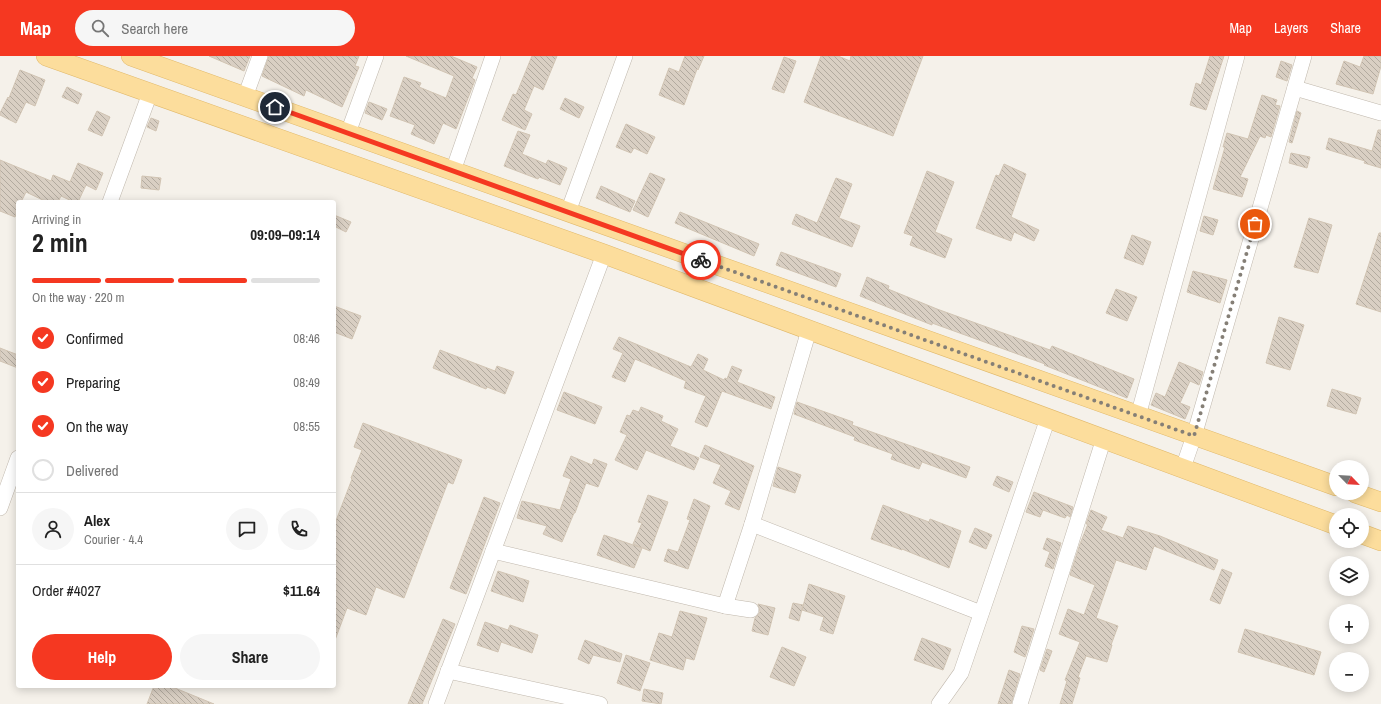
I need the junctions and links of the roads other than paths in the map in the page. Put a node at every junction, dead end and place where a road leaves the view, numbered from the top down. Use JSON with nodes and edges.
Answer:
{"nodes":[{"id":1,"x":46,"y":56,"type":"edge"},
{"id":2,"x":131,"y":56,"type":"edge"},
{"id":3,"x":260,"y":56,"type":"edge"},
{"id":4,"x":376,"y":56,"type":"edge"},
{"id":5,"x":493,"y":56,"type":"edge"},
{"id":6,"x":625,"y":56,"type":"edge"},
{"id":7,"x":1236,"y":56,"type":"edge"},
{"id":8,"x":1304,"y":56,"type":"edge"},
{"id":9,"x":162,"y":61,"type":"edge"},
{"id":10,"x":1295,"y":88,"type":"junction"},
{"id":11,"x":150,"y":93,"type":"junction"},
{"id":12,"x":245,"y":97,"type":"junction"},
{"id":13,"x":1381,"y":113,"type":"edge"},
{"id":14,"x":348,"y":134,"type":"junction"},
{"id":15,"x":453,"y":171,"type":"junction"},
{"id":16,"x":111,"y":200,"type":"edge"},
{"id":17,"x":568,"y":212,"type":"junction"},
{"id":18,"x":604,"y":254,"type":"junction"},
{"id":19,"x":809,"y":330,"type":"junction"},
{"id":20,"x":1138,"y":416,"type":"junction"},
{"id":21,"x":1048,"y":418,"type":"junction"},
{"id":22,"x":1194,"y":436,"type":"junction"},
{"id":23,"x":1104,"y":438,"type":"junction"},
{"id":24,"x":16,"y":464,"type":"edge"},
{"id":25,"x":1183,"y":468,"type":"junction"},
{"id":26,"x":1329,"y":484,"type":"edge"},
{"id":27,"x":1369,"y":498,"type":"edge"},
{"id":28,"x":1381,"y":502,"type":"edge"},
{"id":29,"x":0,"y":508,"type":"edge"},
{"id":30,"x":1329,"y":522,"type":"edge"},
{"id":31,"x":752,"y":524,"type":"junction"},
{"id":32,"x":1369,"y":537,"type":"edge"},
{"id":33,"x":1381,"y":541,"type":"edge"},
{"id":34,"x":493,"y":551,"type":"junction"},
{"id":35,"x":725,"y":606,"type":"junction"},
{"id":36,"x":751,"y":610,"type":"dead end"},
{"id":37,"x":981,"y":613,"type":"junction"},
{"id":38,"x":448,"y":671,"type":"junction"},
{"id":39,"x":436,"y":704,"type":"edge"},
{"id":40,"x":600,"y":704,"type":"edge"},
{"id":41,"x":939,"y":704,"type":"edge"},
{"id":42,"x":1020,"y":704,"type":"edge"}],
"edges":[{"from":1,"to":11,"type":"main road"},
{"from":2,"to":9,"type":"main road"},
{"from":3,"to":12,"type":"street"},
{"from":4,"to":14,"type":"street"},
{"from":5,"to":15,"type":"street"},
{"from":6,"to":17,"type":"street"},
{"from":7,"to":20,"type":"street"},
{"from":8,"to":10,"type":"street"},
{"from":9,"to":12,"type":"main road"},
{"from":10,"to":13,"type":"street"},
{"from":10,"to":22,"type":"street"},
{"from":11,"to":16,"type":"street"},
{"from":11,"to":18,"type":"main road"},
{"from":12,"to":14,"type":"main road"},
{"from":14,"to":15,"type":"main road"},
{"from":15,"to":17,"type":"main road"},
{"from":17,"to":20,"type":"main road"},
{"from":18,"to":19,"type":"main road"},
{"from":18,"to":34,"type":"street"},
{"from":19,"to":21,"type":"main road"},
{"from":19,"to":31,"type":"street"},
{"from":20,"to":22,"type":"main road"},
{"from":21,"to":23,"type":"main road"},
{"from":21,"to":37,"type":"street"},
{"from":22,"to":25,"type":"street"},
{"from":22,"to":26,"type":"main road"},
{"from":23,"to":25,"type":"main road"},
{"from":23,"to":42,"type":"street"},
{"from":24,"to":29,"type":"street"},
{"from":25,"to":30,"type":"main road"},
{"from":27,"to":28,"type":"main road"},
{"from":31,"to":35,"type":"street"},
{"from":31,"to":37,"type":"street"},
{"from":32,"to":33,"type":"main road"},
{"from":34,"to":35,"type":"street"},
{"from":34,"to":38,"type":"street"},
{"from":35,"to":36,"type":"street"},
{"from":37,"to":41,"type":"street"},
{"from":38,"to":39,"type":"street"},
{"from":38,"to":40,"type":"street"}]}
